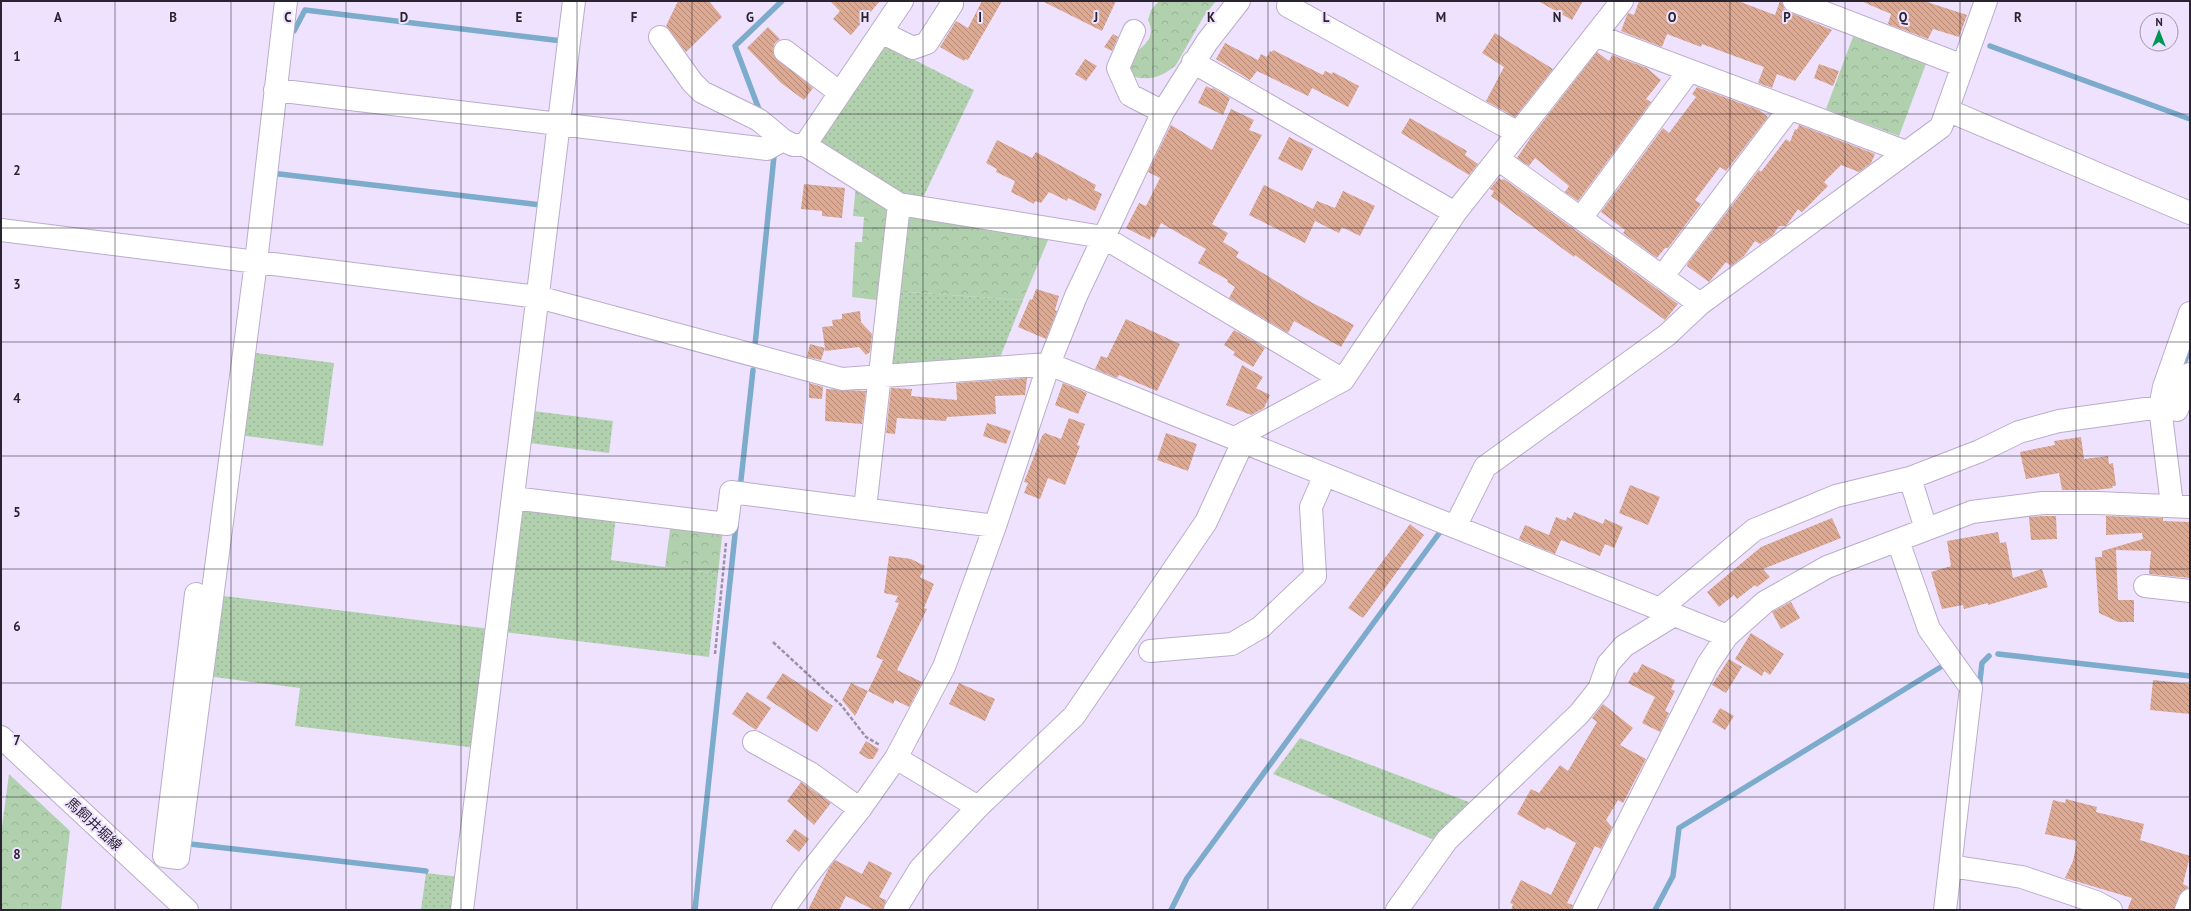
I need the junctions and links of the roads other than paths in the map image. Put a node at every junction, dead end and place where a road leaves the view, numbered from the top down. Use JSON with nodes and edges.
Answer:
{"nodes":[{"id":1,"x":286,"y":1,"type":"edge"},
{"id":2,"x":574,"y":1,"type":"edge"},
{"id":3,"x":902,"y":1,"type":"edge"},
{"id":4,"x":1239,"y":1,"type":"edge"},
{"id":5,"x":1291,"y":1,"type":"edge"},
{"id":6,"x":1622,"y":1,"type":"edge"},
{"id":7,"x":1794,"y":1,"type":"edge"},
{"id":8,"x":1986,"y":1,"type":"edge"},
{"id":9,"x":952,"y":4,"type":"dead end"},
{"id":10,"x":1134,"y":31,"type":"dead end"},
{"id":11,"x":881,"y":32,"type":"junction"},
{"id":12,"x":1595,"y":35,"type":"junction"},
{"id":13,"x":660,"y":37,"type":"dead end"},
{"id":14,"x":785,"y":51,"type":"dead end"},
{"id":15,"x":1193,"y":62,"type":"junction"},
{"id":16,"x":1963,"y":66,"type":"junction"},
{"id":17,"x":1689,"y":71,"type":"junction"},
{"id":18,"x":276,"y":90,"type":"junction"},
{"id":19,"x":840,"y":93,"type":"junction"},
{"id":20,"x":1790,"y":108,"type":"junction"},
{"id":21,"x":1947,"y":110,"type":"junction"},
{"id":22,"x":1163,"y":112,"type":"junction"},
{"id":23,"x":559,"y":124,"type":"junction"},
{"id":24,"x":1518,"y":133,"type":"junction"},
{"id":25,"x":783,"y":140,"type":"junction"},
{"id":26,"x":805,"y":145,"type":"junction"},
{"id":27,"x":1906,"y":152,"type":"junction"},
{"id":28,"x":1498,"y":159,"type":"junction"},
{"id":29,"x":900,"y":204,"type":"junction"},
{"id":30,"x":1455,"y":213,"type":"junction"},
{"id":31,"x":2190,"y":213,"type":"edge"},
{"id":32,"x":1580,"y":218,"type":"junction"},
{"id":33,"x":1,"y":230,"type":"edge"},
{"id":34,"x":1102,"y":237,"type":"junction"},
{"id":35,"x":256,"y":262,"type":"junction"},
{"id":36,"x":1662,"y":277,"type":"junction"},
{"id":37,"x":538,"y":297,"type":"junction"},
{"id":38,"x":1700,"y":304,"type":"junction"},
{"id":39,"x":2190,"y":314,"type":"edge"},
{"id":40,"x":1049,"y":364,"type":"junction"},
{"id":41,"x":2190,"y":374,"type":"edge"},
{"id":42,"x":880,"y":376,"type":"junction"},
{"id":43,"x":1342,"y":380,"type":"junction"},
{"id":44,"x":2160,"y":407,"type":"junction"},
{"id":45,"x":1239,"y":440,"type":"junction"},
{"id":46,"x":1325,"y":475,"type":"junction"},
{"id":47,"x":1910,"y":478,"type":"junction"},
{"id":48,"x":513,"y":498,"type":"junction"},
{"id":49,"x":2181,"y":506,"type":"edge"},
{"id":50,"x":865,"y":509,"type":"junction"},
{"id":51,"x":995,"y":526,"type":"junction"},
{"id":52,"x":1455,"y":527,"type":"junction"},
{"id":53,"x":1926,"y":529,"type":"junction"},
{"id":54,"x":1898,"y":540,"type":"junction"},
{"id":55,"x":2145,"y":586,"type":"dead end"},
{"id":56,"x":2190,"y":591,"type":"edge"},
{"id":57,"x":196,"y":594,"type":"dead end"},
{"id":58,"x":1667,"y":612,"type":"junction"},
{"id":59,"x":1727,"y":636,"type":"junction"},
{"id":60,"x":1150,"y":650,"type":"dead end"},
{"id":61,"x":1,"y":737,"type":"edge"},
{"id":62,"x":754,"y":742,"type":"dead end"},
{"id":63,"x":897,"y":757,"type":"junction"},
{"id":64,"x":978,"y":807,"type":"junction"},
{"id":65,"x":860,"y":810,"type":"junction"},
{"id":66,"x":171,"y":857,"type":"junction"},
{"id":67,"x":1950,"y":866,"type":"junction"},
{"id":68,"x":157,"y":882,"type":"junction"},
{"id":69,"x":2190,"y":900,"type":"edge"},
{"id":70,"x":1400,"y":909,"type":"edge"},
{"id":71,"x":187,"y":910,"type":"edge"},
{"id":72,"x":462,"y":910,"type":"edge"},
{"id":73,"x":783,"y":910,"type":"edge"},
{"id":74,"x":895,"y":910,"type":"edge"},
{"id":75,"x":1584,"y":910,"type":"edge"},
{"id":76,"x":1945,"y":910,"type":"edge"},
{"id":77,"x":2111,"y":910,"type":"edge"},
{"id":78,"x":2186,"y":910,"type":"edge"}],
"edges":[{"from":1,"to":18,"type":"street"},
{"from":2,"to":23,"type":"street"},
{"from":3,"to":11,"type":"street"},
{"from":4,"to":15,"type":"street"},
{"from":5,"to":24,"type":"street"},
{"from":6,"to":12,"type":"street"},
{"from":7,"to":16,"type":"street"},
{"from":8,"to":16,"type":"street"},
{"from":9,"to":11,"type":"street"},
{"from":10,"to":22,"type":"street"},
{"from":11,"to":19,"type":"street"},
{"from":12,"to":17,"type":"street"},
{"from":12,"to":24,"type":"street"},
{"from":13,"to":25,"type":"street"},
{"from":14,"to":19,"type":"street"},
{"from":15,"to":22,"type":"street"},
{"from":15,"to":30,"type":"street"},
{"from":16,"to":21,"type":"street"},
{"from":17,"to":20,"type":"street"},
{"from":17,"to":32,"type":"street"},
{"from":18,"to":23,"type":"street"},
{"from":18,"to":35,"type":"street"},
{"from":19,"to":26,"type":"street"},
{"from":20,"to":27,"type":"street"},
{"from":20,"to":36,"type":"street"},
{"from":21,"to":27,"type":"street"},
{"from":21,"to":31,"type":"street"},
{"from":22,"to":34,"type":"street"},
{"from":23,"to":25,"type":"street"},
{"from":23,"to":37,"type":"street"},
{"from":24,"to":28,"type":"street"},
{"from":25,"to":26,"type":"street"},
{"from":26,"to":29,"type":"street"},
{"from":27,"to":38,"type":"street"},
{"from":28,"to":30,"type":"street"},
{"from":28,"to":32,"type":"street"},
{"from":29,"to":34,"type":"street"},
{"from":29,"to":42,"type":"street"},
{"from":30,"to":43,"type":"street"},
{"from":32,"to":36,"type":"street"},
{"from":33,"to":35,"type":"street"},
{"from":34,"to":40,"type":"street"},
{"from":34,"to":43,"type":"street"},
{"from":35,"to":37,"type":"street"},
{"from":35,"to":66,"type":"street"},
{"from":36,"to":38,"type":"street"},
{"from":37,"to":42,"type":"street"},
{"from":37,"to":48,"type":"street"},
{"from":38,"to":52,"type":"street"},
{"from":39,"to":44,"type":"street"},
{"from":40,"to":42,"type":"street"},
{"from":40,"to":45,"type":"street"},
{"from":40,"to":51,"type":"street"},
{"from":41,"to":44,"type":"street"},
{"from":42,"to":50,"type":"street"},
{"from":43,"to":45,"type":"street"},
{"from":44,"to":47,"type":"street"},
{"from":44,"to":49,"type":"street"},
{"from":45,"to":46,"type":"street"},
{"from":45,"to":64,"type":"street"},
{"from":46,"to":52,"type":"street"},
{"from":46,"to":60,"type":"street"},
{"from":47,"to":53,"type":"street"},
{"from":47,"to":58,"type":"street"},
{"from":48,"to":50,"type":"street"},
{"from":48,"to":72,"type":"street"},
{"from":49,"to":53,"type":"street"},
{"from":50,"to":51,"type":"street"},
{"from":51,"to":63,"type":"street"},
{"from":52,"to":58,"type":"street"},
{"from":53,"to":54,"type":"street"},
{"from":54,"to":59,"type":"street"},
{"from":54,"to":67,"type":"street"},
{"from":55,"to":56,"type":"street"},
{"from":57,"to":66,"type":"street"},
{"from":58,"to":59,"type":"street"},
{"from":58,"to":70,"type":"street"},
{"from":59,"to":75,"type":"street"},
{"from":61,"to":68,"type":"street","name":"馬飼井堀線"},
{"from":62,"to":65,"type":"street"},
{"from":63,"to":64,"type":"street"},
{"from":63,"to":65,"type":"street"},
{"from":64,"to":74,"type":"street"},
{"from":65,"to":73,"type":"street"},
{"from":66,"to":68,"type":"street"},
{"from":67,"to":76,"type":"street"},
{"from":67,"to":77,"type":"street"},
{"from":68,"to":71,"type":"street","name":"馬飼井堀線"},
{"from":69,"to":78,"type":"street"}]}
